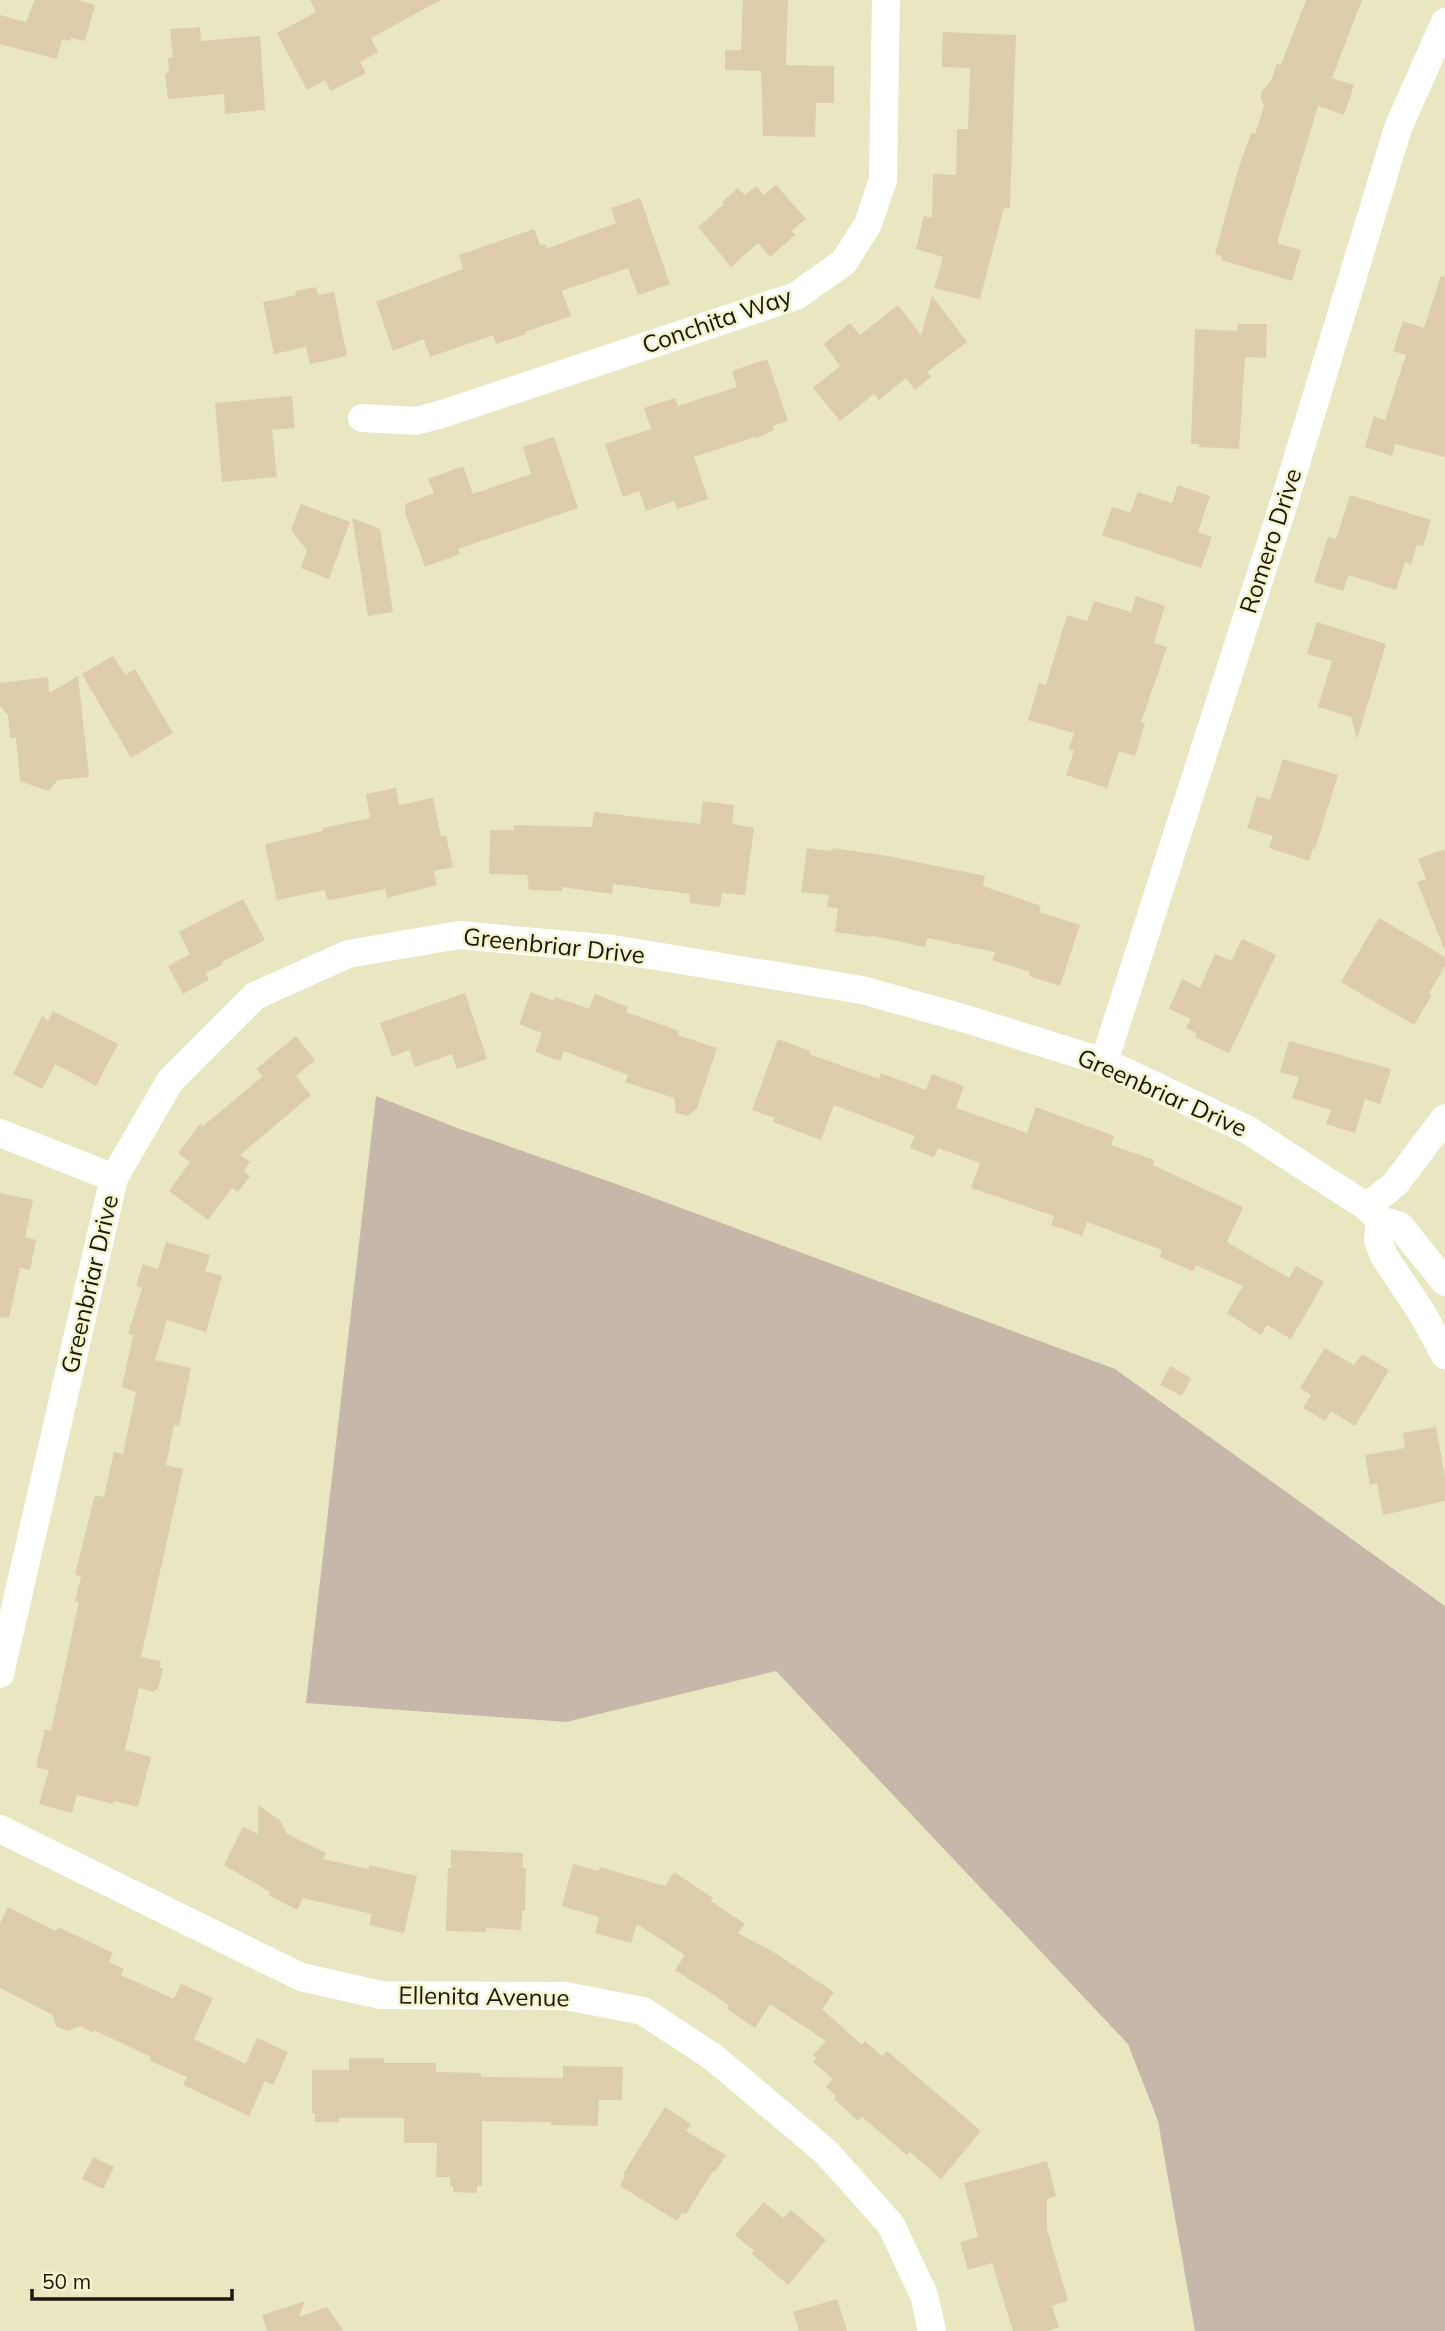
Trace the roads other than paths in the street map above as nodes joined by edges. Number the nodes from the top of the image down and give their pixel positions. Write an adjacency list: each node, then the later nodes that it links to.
1 (887, 0): 3 (street, Conchita Way)
2 (1445, 22): 4 (street, Romero Drive)
3 (362, 418)
4 (1104, 1062): 7 (street, Greenbriar Drive); 8 (street, Greenbriar Drive)
5 (1445, 1118): 8 (street)
6 (0, 1133): 7 (street)
7 (114, 1178): 11 (street, Greenbriar Drive)
8 (1373, 1213): 9 (street, Greenbriar Drive); 10 (street)
9 (1445, 1282)
10 (1445, 1355)
11 (0, 1674)
12 (0, 1829): 13 (street, Ellenita Avenue)
13 (932, 2331)

